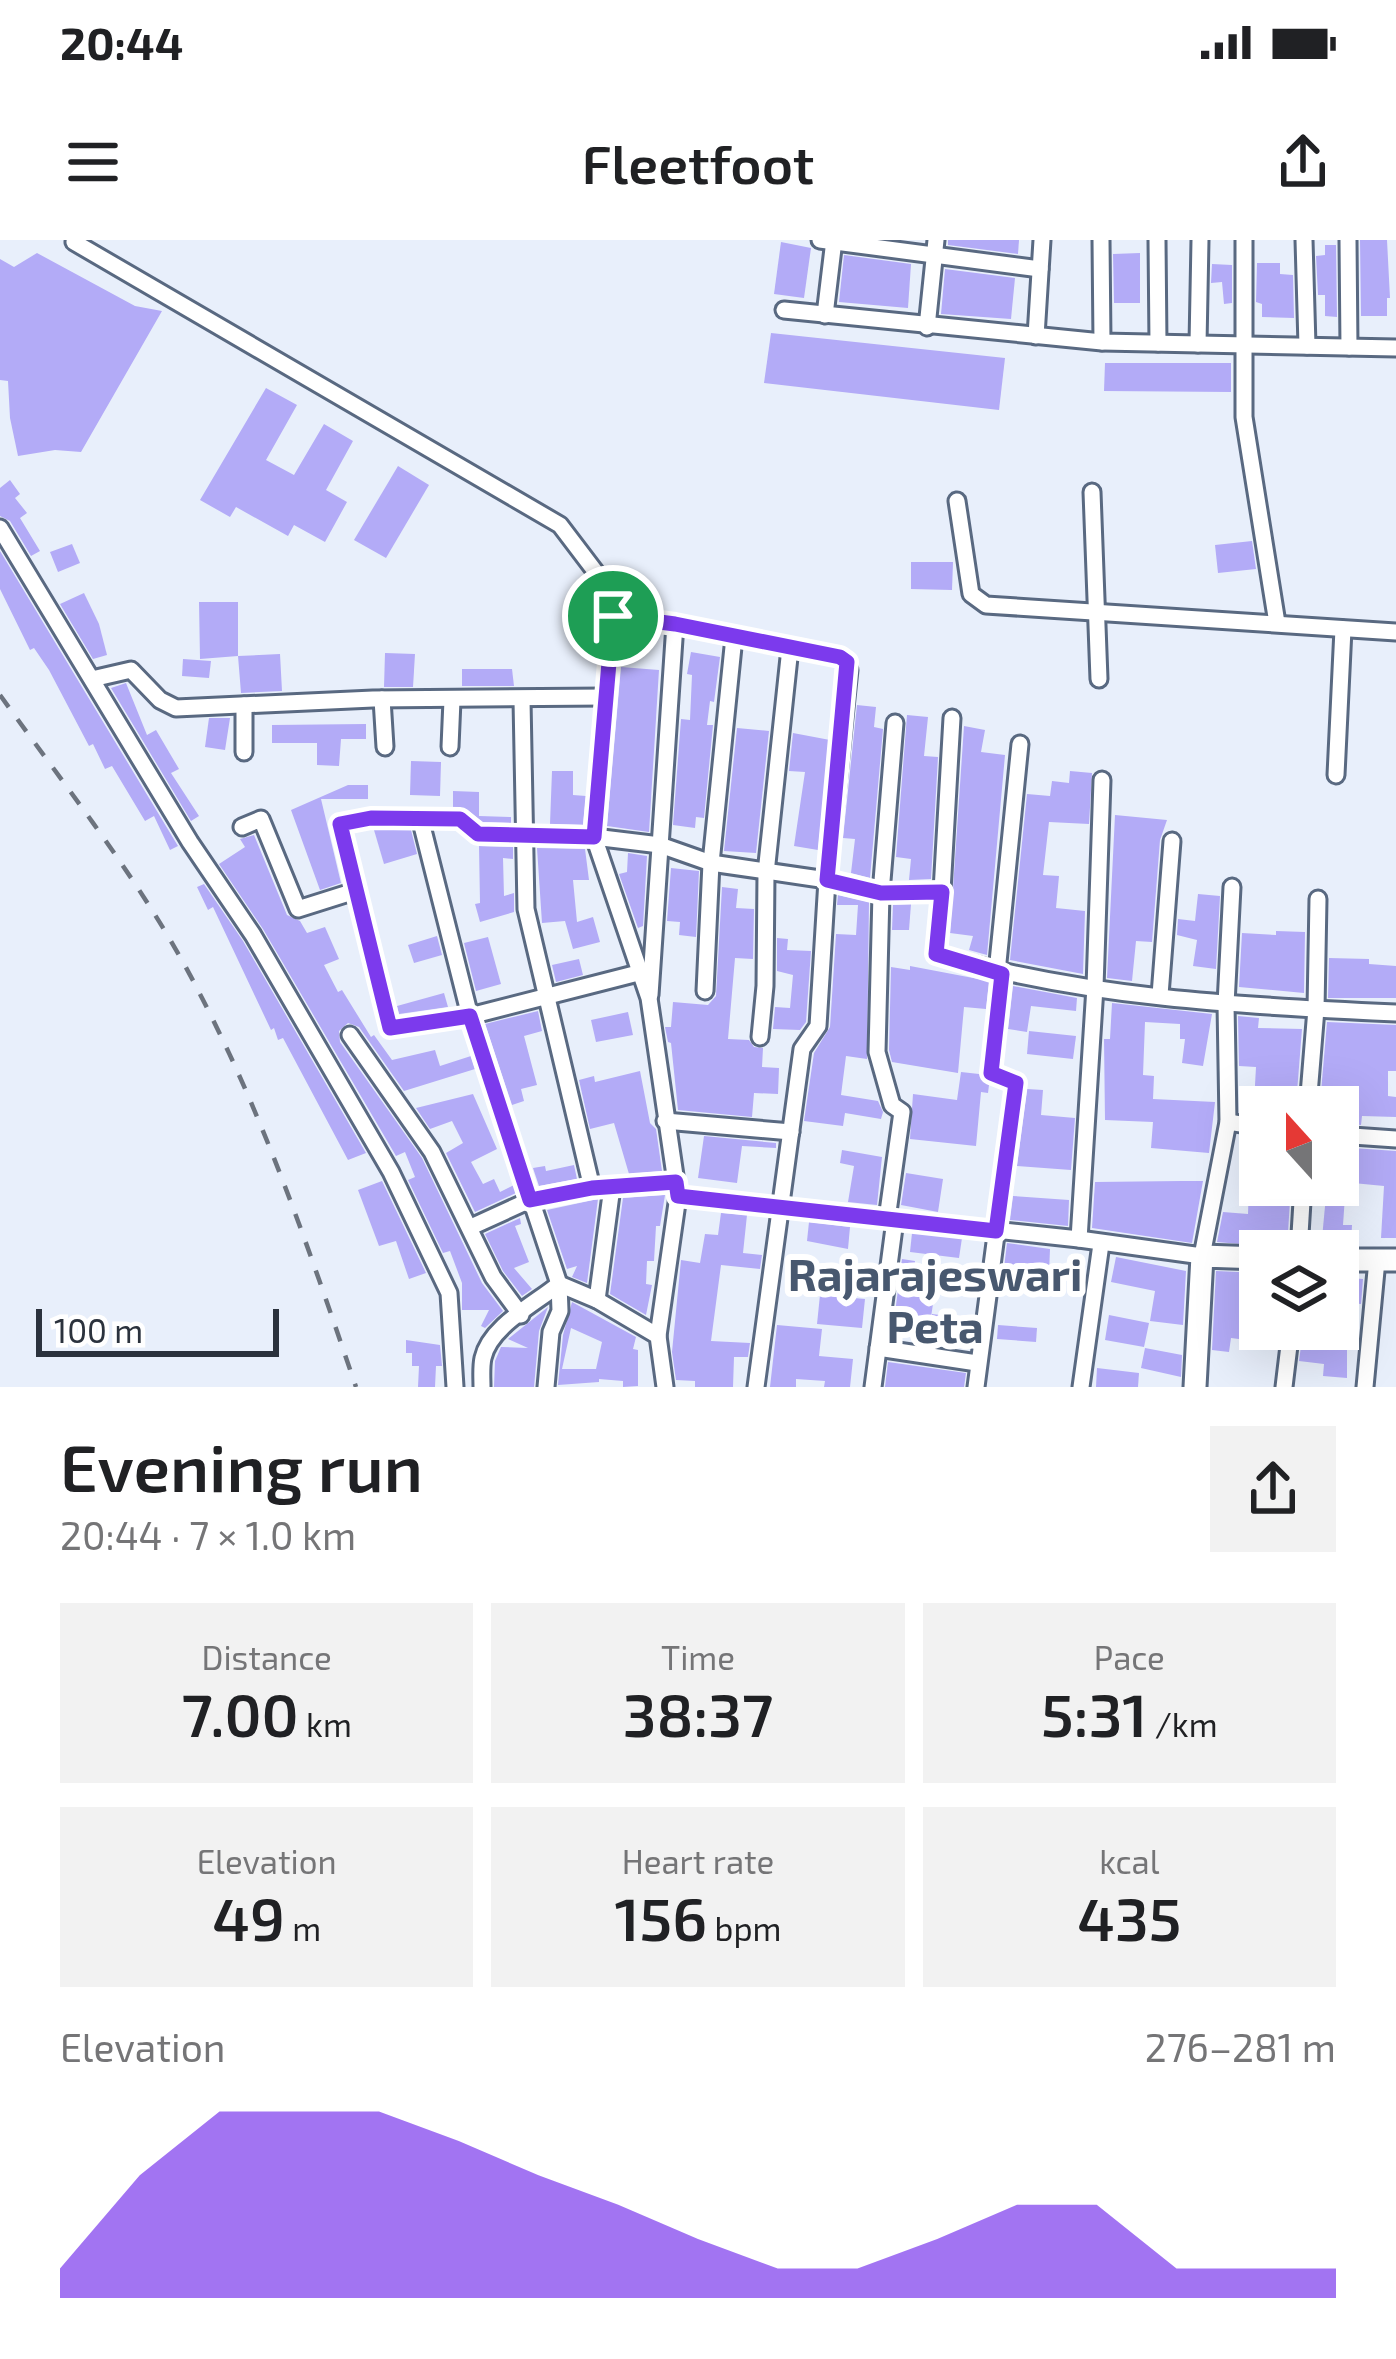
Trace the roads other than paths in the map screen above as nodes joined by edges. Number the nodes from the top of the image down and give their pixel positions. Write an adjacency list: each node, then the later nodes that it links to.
1 (1042, 240): 11 (street)
2 (1101, 240): 16 (street)
3 (1157, 240): 17 (street)
4 (1200, 240): 18 (street)
5 (1244, 240): 19 (street)
6 (1304, 240): 20 (street)
7 (1348, 240): 21 (street)
8 (830, 241): 10 (street); 13 (street)
9 (74, 242): 27 (street)
10 (936, 247): 11 (street); 14 (street)
11 (1040, 269): 15 (street)
12 (784, 310): 13 (street)
13 (825, 315): 14 (street)
14 (927, 327): 15 (street)
15 (1036, 336): 16 (street)
16 (1102, 342): 17 (street)
17 (1158, 343): 18 (street)
18 (1198, 344): 19 (street)
19 (1245, 345): 20 (street); 28 (street)
20 (1306, 346): 21 (street)
21 (1349, 347): 22 (street)
22 (1396, 348)
23 (1092, 492): 26 (street)
24 (957, 501): 26 (street)
25 (0, 527): 35 (street)
26 (1098, 610): 28 (street); 34 (street)
27 (613, 616): 29 (street); 36 (street)
28 (1277, 622): 30 (street)
29 (675, 624): 32 (street); 54 (street)
30 (1343, 629): 31 (street); 47 (street)
31 (1396, 632)
32 (734, 637): 33 (street); 55 (street)
33 (790, 648): 56 (street); 57 (street)
34 (1099, 679)
35 (92, 680): 40 (street); 103 (street)
36 (606, 697): 39 (street); 52 (street)
37 (382, 699): 38 (street); 40 (street); 44 (street)
38 (452, 700): 39 (street); 45 (street)
39 (522, 700): 51 (street)
40 (244, 705): 46 (street)
41 (952, 718): 60 (street)
42 (895, 723): 61 (street)
43 (1021, 744): 63 (street)
44 (385, 747)
45 (450, 747)
46 (244, 752)
47 (1336, 775)
48 (1102, 780): 65 (street)
49 (420, 818): 51 (street); 59 (street); 73 (street)
50 (242, 827): 59 (street)
51 (524, 836): 52 (street); 68 (street)
52 (594, 837): 54 (street); 64 (street)
53 (1172, 841): 67 (street)
54 (660, 845): 55 (street); 69 (street)
55 (711, 863): 56 (street); 66 (street)
56 (766, 873): 57 (street); 75 (street)
57 (827, 880): 61 (street); 80 (street)
58 (1232, 887): 70 (street)
59 (355, 891): 73 (street)
60 (942, 892): 61 (street); 63 (street)
61 (881, 893): 88 (street)
62 (1318, 899): 71 (street)
63 (999, 973): 65 (street); 90 (street)
64 (638, 974): 68 (street); 69 (street)
65 (1095, 988): 67 (street); 91 (street)
66 (705, 991)
67 (1160, 995): 70 (street)
68 (547, 996): 73 (street); 84 (street)
69 (650, 998): 77 (street)
70 (1226, 1004): 71 (street); 78 (street)
71 (1316, 1009): 72 (street); 76 (street)
72 (1396, 1013)
73 (470, 1016): 86 (street)
74 (350, 1035): 89 (street)
75 (760, 1037)
76 (1310, 1086)
77 (665, 1121): 80 (street); 85 (street)
78 (1228, 1122): 79 (street); 93 (street)
79 (1239, 1124)
80 (791, 1132): 87 (street)
81 (1359, 1136): 82 (street)
82 (1396, 1139)
83 (612, 1187): 84 (street); 85 (street); 97 (street)
84 (592, 1188): 86 (street)
85 (677, 1189): 87 (street); 99 (street)
86 (530, 1200): 89 (street); 96 (street)
87 (778, 1207): 88 (street); 107 (street)
88 (891, 1220): 90 (street); 100 (street)
89 (471, 1227): 98 (street)
90 (996, 1231): 91 (street); 102 (street)
91 (1078, 1238): 92 (street)
92 (1101, 1244): 93 (street); 110 (street)
93 (1202, 1256): 94 (street); 111 (street)
94 (1239, 1257)
95 (1386, 1260): 113 (street)
96 (559, 1284): 97 (street); 98 (street); 105 (street)
97 (598, 1300): 99 (street)
98 (521, 1315): 104 (street)
99 (658, 1336): 106 (street)
100 (878, 1348): 102 (street); 108 (street)
101 (1288, 1350): 112 (street)
102 (977, 1363): 109 (street)
103 (455, 1387)
104 (482, 1387)
105 (546, 1387)
106 (665, 1387)
107 (756, 1387)
108 (873, 1387)
109 (976, 1387)
110 (1081, 1387)
111 (1195, 1387)
112 (1284, 1387)
113 (1365, 1387)

